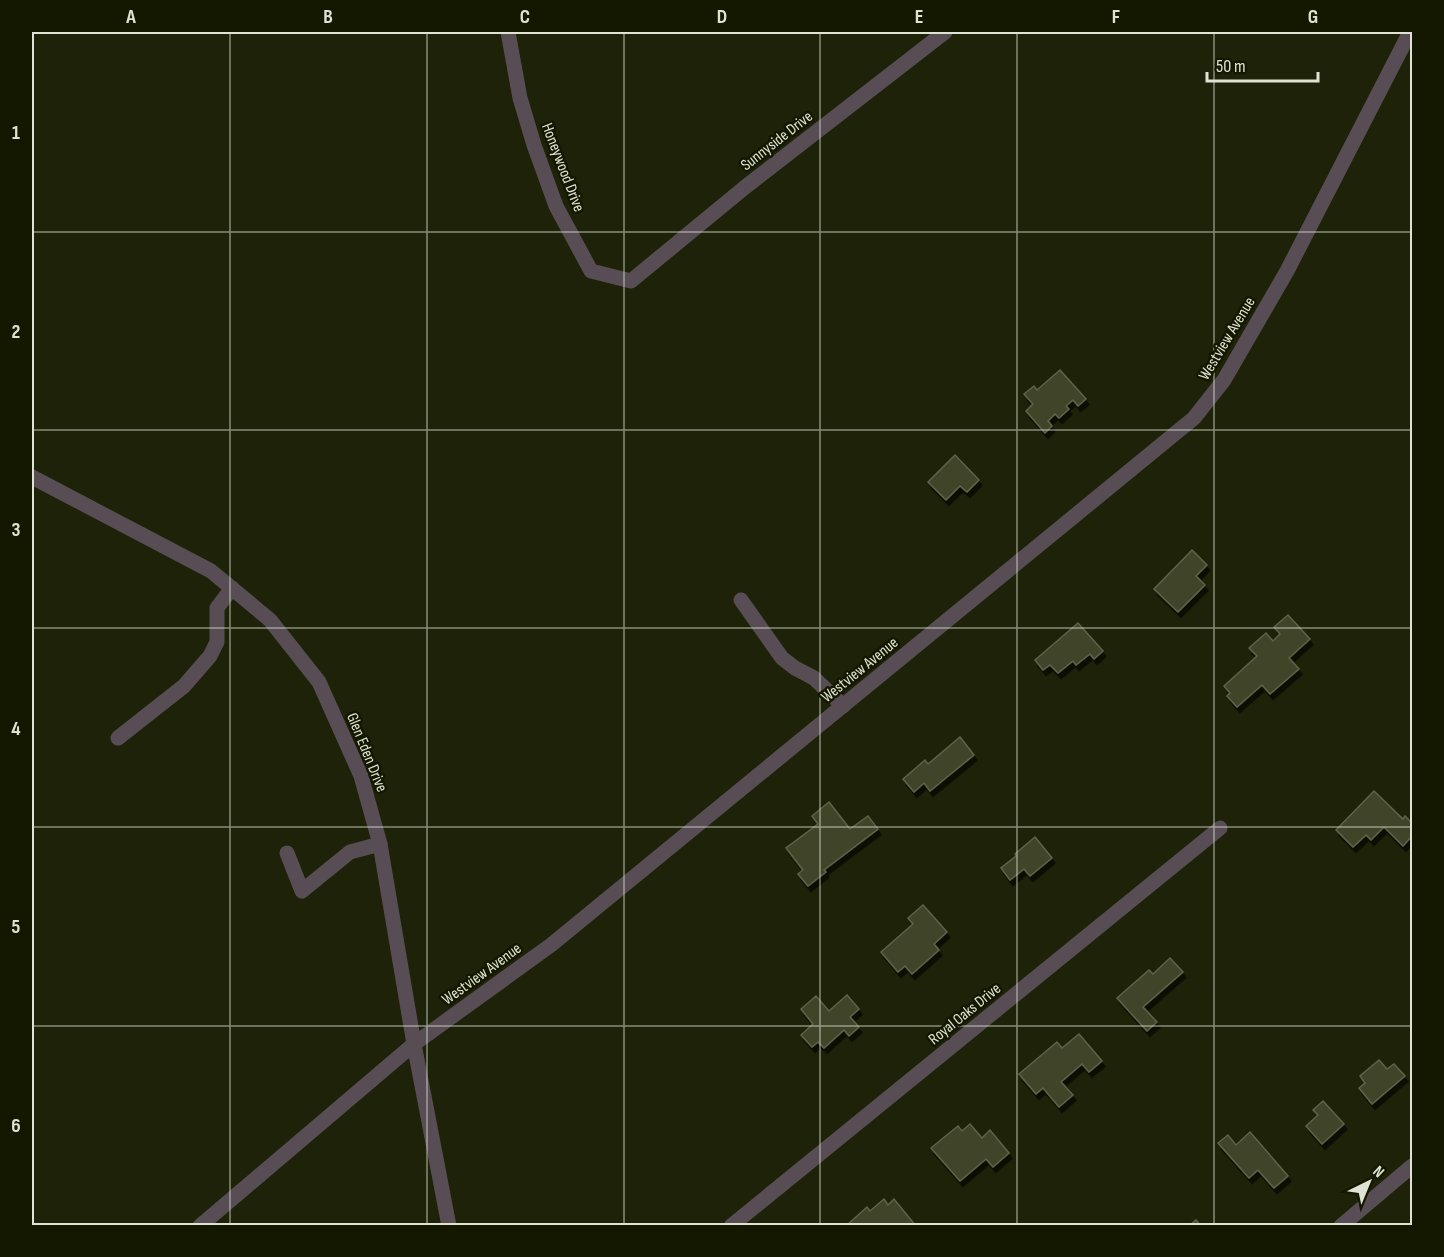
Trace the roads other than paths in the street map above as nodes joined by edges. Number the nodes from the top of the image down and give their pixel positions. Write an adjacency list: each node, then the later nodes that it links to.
1 (508, 32): 4 (street, Honeywood Drive)
2 (945, 32): 4 (street, Sunnyside Drive)
3 (1410, 32): 8 (street, Westview Avenue)
4 (631, 281)
5 (32, 477): 6 (street, Glen Eden Drive)
6 (232, 588): 9 (street); 11 (street, Glen Eden Drive)
7 (741, 600): 8 (street)
8 (843, 706): 13 (street, Westview Avenue)
9 (118, 738)
10 (1220, 828): 17 (street, Royal Oaks Drive)
11 (380, 844): 12 (street); 13 (street, Glen Eden Drive)
12 (287, 853)
13 (414, 1044): 15 (street, Westview Avenue); 16 (street, Glen Eden Drive)
14 (1413, 1166): 18 (street)
15 (200, 1226)
16 (449, 1226)
17 (731, 1226)
18 (1341, 1226)

